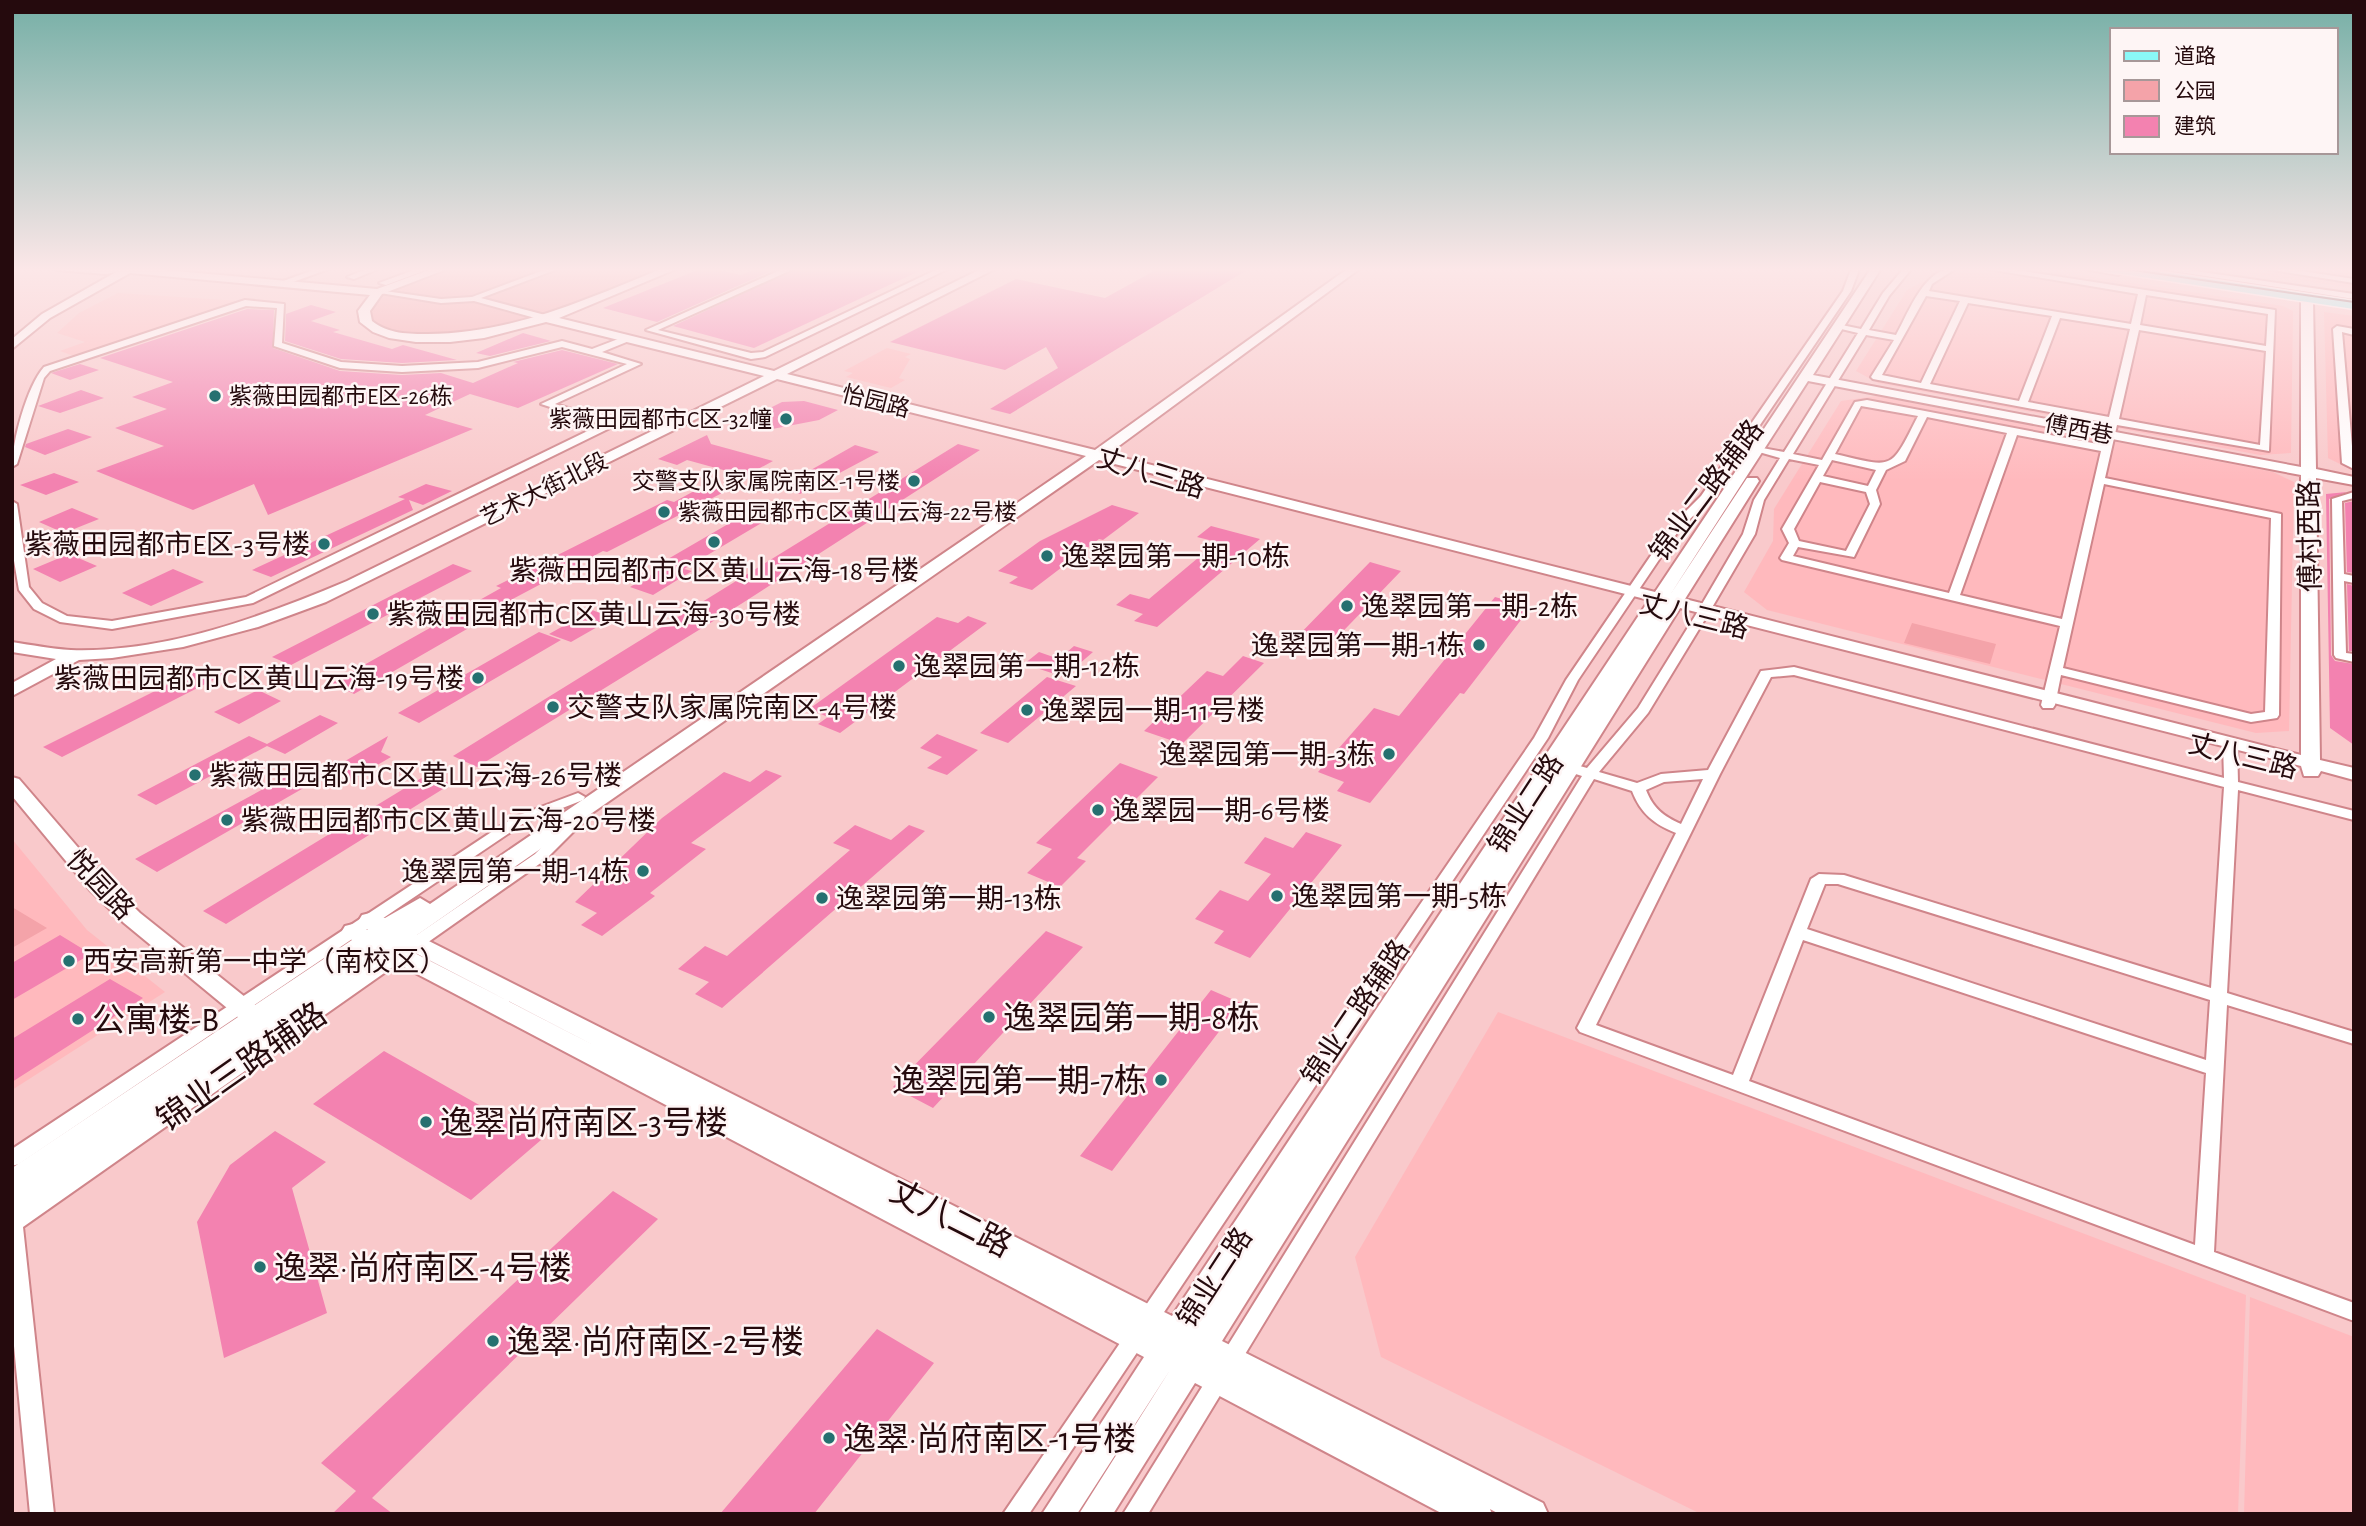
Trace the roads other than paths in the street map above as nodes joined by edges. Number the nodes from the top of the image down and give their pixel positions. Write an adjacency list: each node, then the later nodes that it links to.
1 (139, 338): 33 (street)
2 (278, 338): 21 (street)
3 (623, 338): 19 (street, 怡园路)
4 (682, 338): 5 (street)
5 (798, 338)
6 (848, 338): 22 (street, 艺术大街北段)
7 (1253, 338): 31 (street)
8 (1258, 338): 31 (street)
9 (1814, 338): 48 (street, 锦业二路辅路)
10 (1845, 338): 23 (street, 锦业二路)
11 (1899, 338): 24 (street)
12 (1947, 338): 24 (street)
13 (2048, 338): 25 (street)
14 (2132, 338): 27 (street)
15 (2204, 338): 20 (street)
16 (2271, 338): 20 (street)
17 (2307, 338): 36 (street, 傅村西路)
18 (2338, 338): 34 (street)
19 (626, 339): 21 (street); 22 (street, 怡园路)
20 (2270, 349): 27 (street)
21 (594, 352): 42 (street)
22 (773, 375): 31 (street, 怡园路); 54 (street, 艺术大街北段)
23 (1818, 380): 27 (street, 傅西巷); 30 (street, 锦业二路); 30 (street, 锦业二路辅路)
24 (1924, 386): 25 (street)
25 (2022, 404): 27 (street)
26 (1924, 414): 28 (street); 32 (street); 35 (street)
27 (2111, 428): 29 (street); 36 (street, 傅西巷)
28 (2013, 431): 29 (street); 49 (street)
29 (2108, 449): 38 (street)
30 (1771, 452): 32 (street); 50 (street, 锦业二路); 51 (street, 锦业二路辅路)
31 (1097, 458): 48 (street, 丈八三路); 68 (street); 68 (street)
32 (1826, 460): 35 (street); 37 (street)
33 (12, 464)
34 (2354, 466)
35 (1882, 468): 40 (street)
36 (2309, 472): 39 (street, 傅西巷); 61 (street, 傅村西路)
37 (1815, 478): 40 (street); 44 (street)
38 (2100, 480): 52 (street); 56 (street)
39 (2354, 481)
40 (1871, 490): 44 (street)
41 (2354, 495): 43 (street)
42 (12, 504)
43 (2337, 539): 45 (street); 46 (street)
44 (1795, 542): 49 (street)
45 (2354, 542)
46 (2338, 576): 47 (street); 55 (street)
47 (2354, 580)
48 (1630, 594): 50 (street, 丈八三路); 84 (street, 锦业二路辅路)
49 (1953, 597): 52 (street)
50 (1664, 603): 51 (street, 丈八三路); 60 (street, 锦业二路)
51 (1703, 613): 58 (street, 丈八三路); 60 (street, 锦业二路辅路)
52 (2067, 624): 56 (street)
53 (12, 647): 54 (street)
54 (75, 655): 57 (street)
55 (2354, 658)
56 (2056, 670): 58 (street)
57 (12, 691)
58 (2049, 701): 59 (street, 丈八三路)
59 (2230, 747): 61 (street, 丈八三路); 66 (street)
60 (1571, 767): 67 (street); 85 (street, 锦业二路); 86 (street, 锦业二路); 87 (street, 锦业二路辅路)
61 (2311, 768): 63 (street, 丈八三路); 65 (street, 丈八三路)
62 (1713, 774): 66 (street); 67 (street); 70 (street)
63 (2354, 774)
64 (12, 783): 74 (street, 悦园路)
65 (2354, 783)
66 (2231, 784): 69 (street); 73 (street)
67 (1638, 788): 70 (street)
68 (588, 798): 72 (street); 72 (street, 锦业三路辅路)
69 (2354, 816)
70 (1686, 831): 77 (street)
71 (1798, 932): 73 (street); 76 (street); 77 (street)
72 (384, 937): 74 (street); 74 (street, 锦业三路辅路); 81 (street, 锦业三路辅路); 84 (street, 丈八二路)
73 (2220, 997): 75 (street); 76 (street)
74 (254, 1016): 78 (street, 锦业三路辅路); 79 (street); 80 (street)
75 (2354, 1038)
76 (2216, 1070): 82 (street)
77 (1740, 1084): 82 (street)
78 (12, 1159)
79 (12, 1182)
80 (12, 1203)
81 (12, 1223): 88 (street)
82 (2204, 1256): 83 (street)
83 (2354, 1312)
84 (1141, 1328): 85 (street, 丈八二路); 89 (street, 锦业二路辅路)
85 (1170, 1343): 86 (street, 丈八二路); 90 (street, 锦业二路)
86 (1196, 1356): 87 (street, 丈八二路); 91 (street, 锦业二路)
87 (1224, 1370): 92 (street, 锦业二路辅路); 93 (street, 丈八二路); 94 (street, 丈八二路)
88 (41, 1514)
89 (1015, 1514)
90 (1058, 1514)
91 (1095, 1514)
92 (1135, 1514)
93 (1476, 1514)
94 (1532, 1514)

